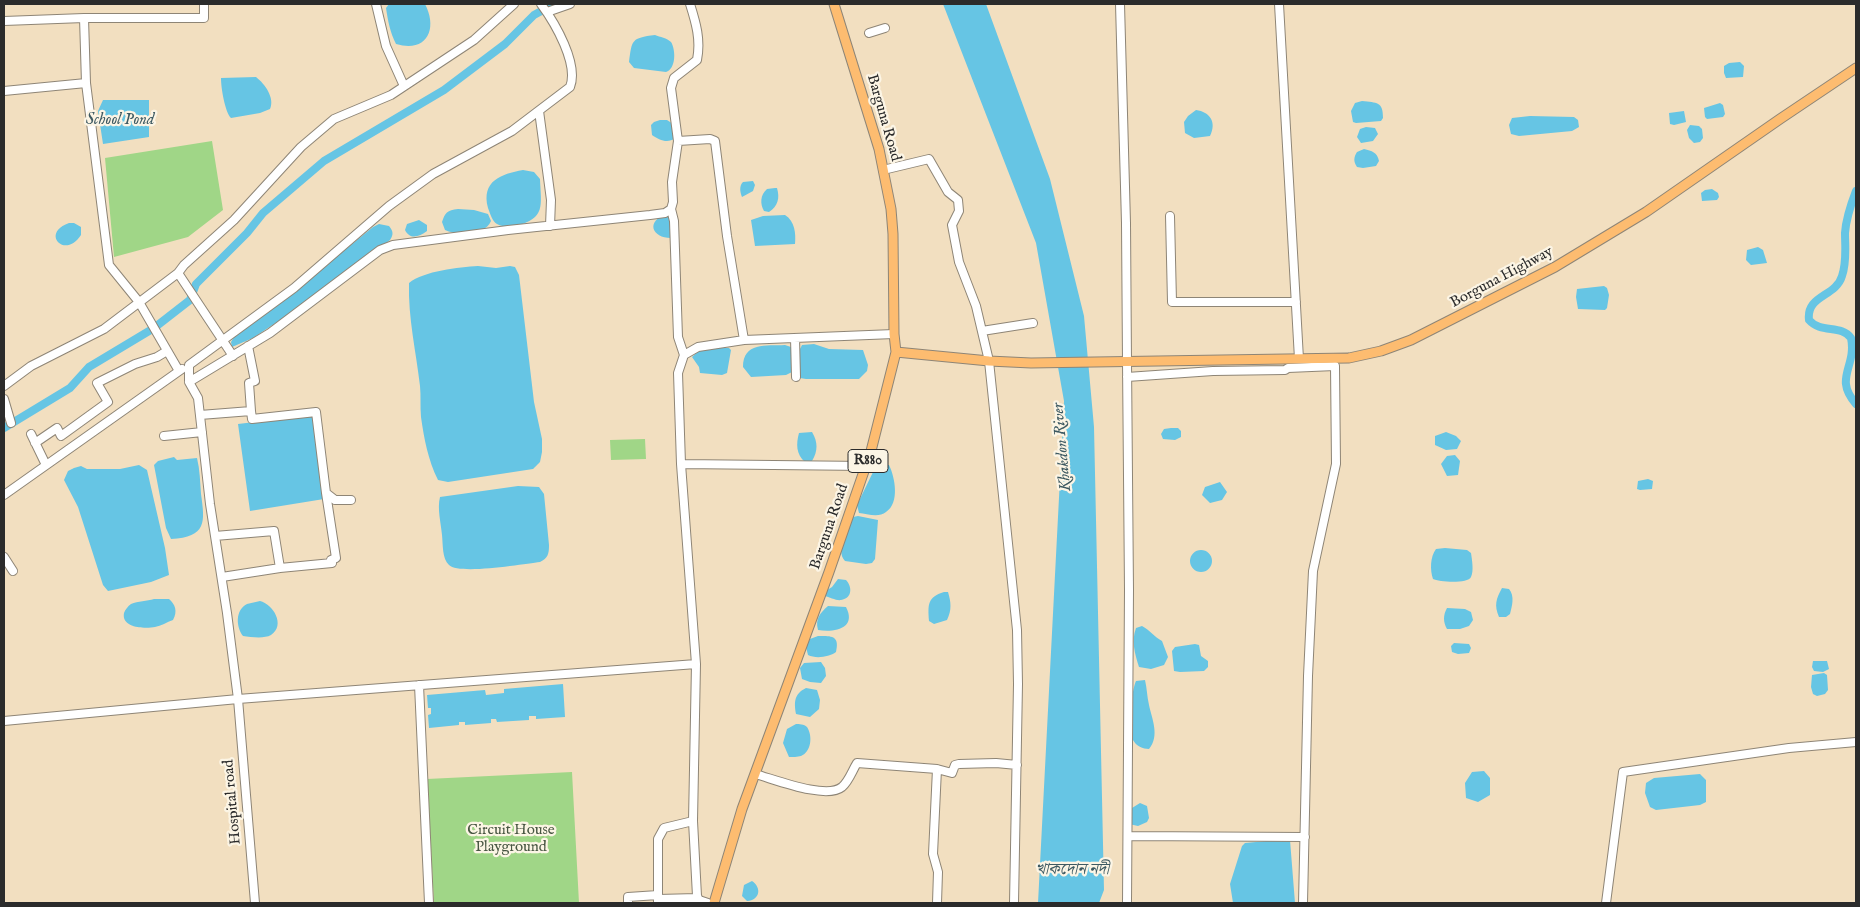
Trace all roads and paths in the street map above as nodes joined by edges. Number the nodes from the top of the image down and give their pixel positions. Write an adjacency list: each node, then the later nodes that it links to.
1 (204, 4): 11 (street)
2 (376, 4): 17 (street)
3 (514, 4): 17 (street)
4 (541, 4): 10 (street)
5 (570, 4): 10 (street)
6 (690, 4): 20 (street)
7 (834, 4): 21 (main road, Barguna Road / R880)
8 (1120, 4): 41 (street)
9 (1279, 4): 27 (street)
10 (547, 12): 19 (street)
11 (84, 18): 12 (street); 16 (street)
12 (4, 21)
13 (885, 28): 14 (street)
14 (869, 33)
15 (1856, 68): 39 (main road, Borguna Highway)
16 (86, 83): 18 (street); 26 (street)
17 (404, 86): 25 (street)
18 (4, 91)
19 (539, 111): 24 (street); 32 (street)
20 (678, 141): 22 (street); 33 (street)
21 (883, 170): 29 (street); 30 (main road, Barguna Road / R880)
22 (671, 209): 24 (street); 37 (street)
23 (1170, 216): 27 (street)
24 (550, 226): 34 (street)
25 (178, 273): 26 (street); 32 (street)
26 (139, 302): 35 (street); 47 (street)
27 (1296, 302): 39 (street)
28 (1033, 323): 29 (street)
29 (982, 331): 40 (street)
30 (894, 334): 31 (street); 36 (main road, Barguna Road / R880)
31 (795, 338): 33 (street); 44 (street)
32 (222, 340): 38 (street); 42 (street)
33 (744, 340): 37 (street)
34 (248, 346): 38 (street); 49 (street)
35 (167, 351): 43 (street); 55 (street)
36 (896, 352): 40 (main road, Borguna Highway); 58 (main road, Barguna Road / R880)
37 (684, 354): 56 (street)
38 (232, 356): 46 (street)
39 (1299, 359): 41 (main road, Borguna Highway)
40 (989, 361): 41 (main road, Borguna Highway); 72 (street)
41 (1127, 362): 45 (street)
42 (189, 364): 43 (street); 46 (street)
43 (179, 371): 57 (street)
44 (796, 377)
45 (1127, 377): 76 (street); 77 (street)
46 (189, 382): 50 (street, Hospital road)
47 (4, 386)
48 (4, 400): 51 (street)
49 (251, 411): 50 (street); 59 (street)
50 (200, 415): 52 (street, Hospital road)
51 (11, 423)
52 (202, 432): 54 (street); 62 (street, Hospital road)
53 (30, 434): 55 (street)
54 (164, 436)
55 (35, 443): 57 (street)
56 (681, 464): 58 (street); 67 (street)
57 (46, 465): 60 (street)
58 (866, 466): 74 (main road, Barguna Road / R880)
59 (326, 493): 61 (street); 64 (street)
60 (4, 495)
61 (351, 500)
62 (215, 536): 64 (street); 66 (street, Hospital road)
63 (4, 557): 65 (street)
64 (280, 568): 66 (street)
65 (13, 572)
66 (222, 577): 69 (street, Hospital road)
67 (696, 664): 68 (street); 75 (street)
68 (418, 685): 69 (street); 81 (street)
69 (238, 699): 70 (street); 80 (street, Hospital road)
70 (4, 721)
71 (1856, 742): 89 (street)
72 (1017, 765): 73 (street); 86 (street)
73 (936, 769): 74 (street); 85 (street)
74 (755, 774): 84 (main road, Barguna Road / R880)
75 (693, 821): 78 (street); 79 (street)
76 (1128, 836): 77 (street); 87 (street)
77 (1305, 837): 88 (street)
78 (697, 898): 79 (street); 83 (street)
79 (658, 899): 82 (street)
80 (255, 903)
81 (429, 903)
82 (628, 903)
83 (708, 903)
84 (714, 903)
85 (937, 903)
86 (1014, 903)
87 (1127, 903)
88 (1303, 903)
89 (1606, 903)

